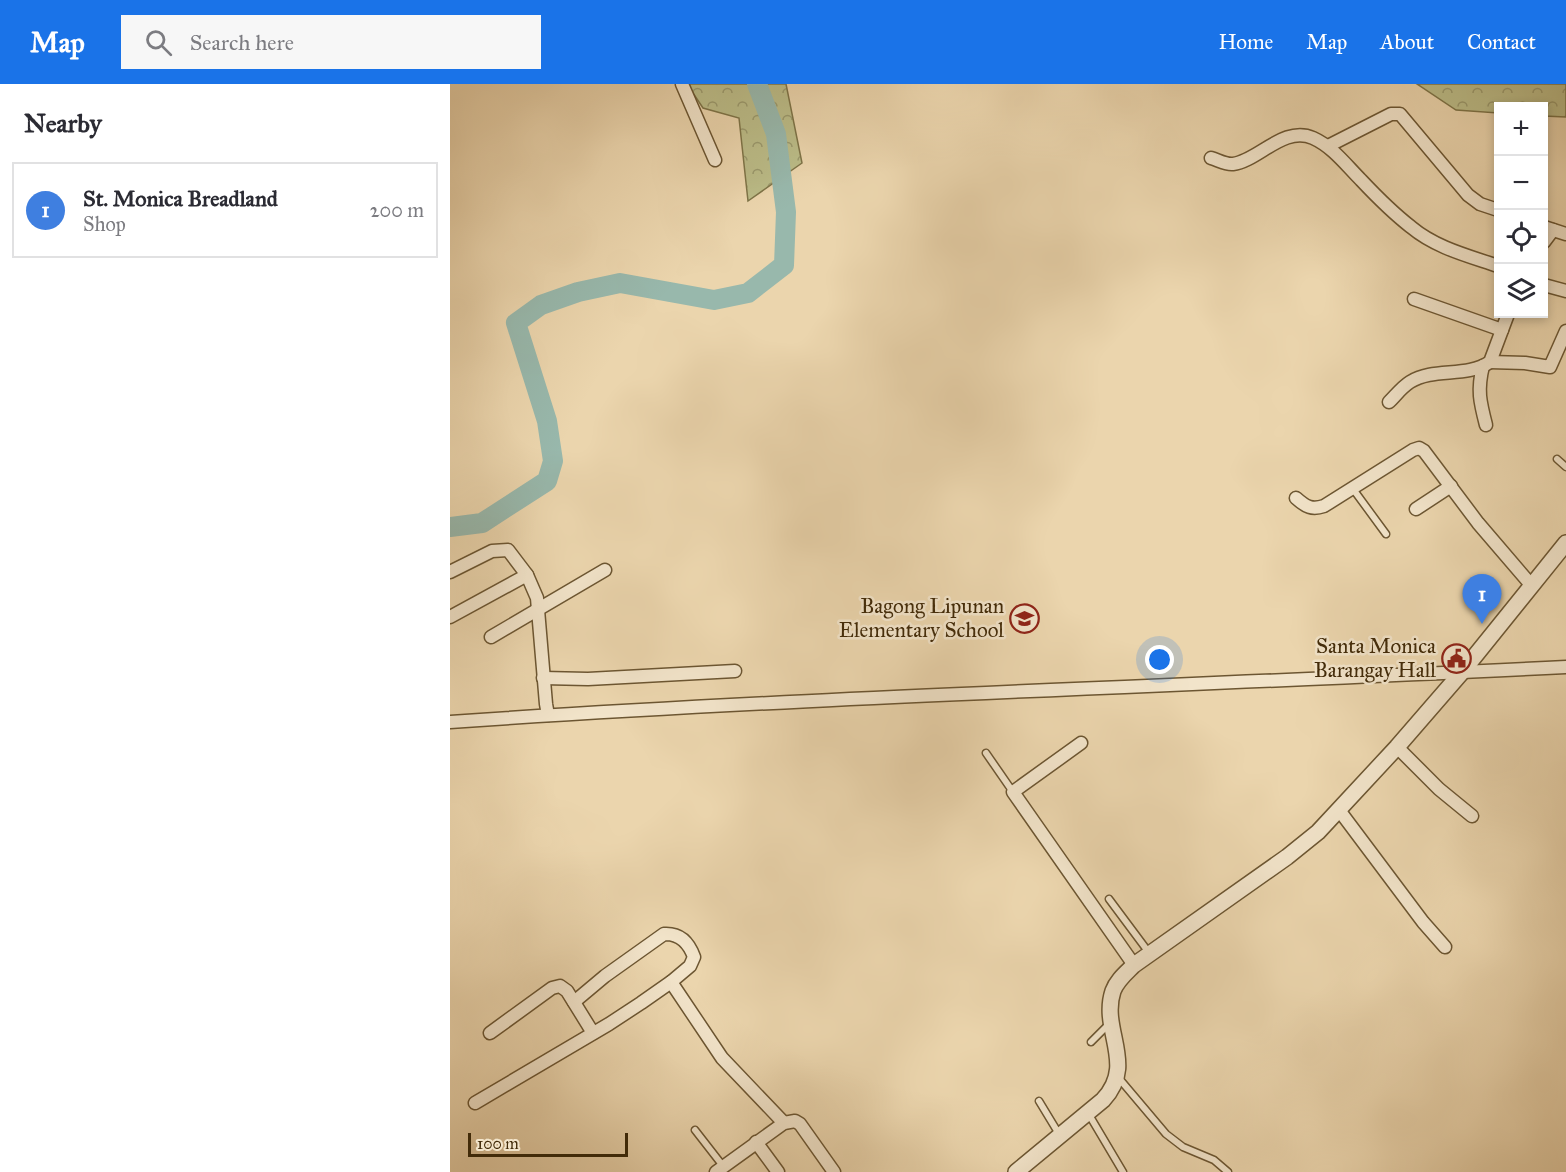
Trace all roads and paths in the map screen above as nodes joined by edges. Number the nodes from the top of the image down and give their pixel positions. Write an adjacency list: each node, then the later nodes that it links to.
1 (682, 84): 4 (street)
2 (1328, 146): 3 (street); 5 (street); 8 (street)
3 (1211, 158)
4 (715, 160)
5 (1494, 209)
6 (1548, 228): 7 (street)
7 (1566, 234)
8 (1494, 265)
9 (1548, 286): 10 (street)
10 (1566, 291)
11 (1414, 299): 13 (street)
12 (1506, 318): 13 (street)
13 (1502, 330): 15 (street)
14 (1566, 331): 15 (street)
15 (1486, 364): 16 (street); 17 (street)
16 (1389, 402)
17 (1486, 425)
18 (1557, 459): 19 (lane)
19 (1566, 467)
20 (1451, 486): 21 (street); 23 (street); 29 (street)
21 (1353, 489): 22 (street); 24 (lane)
22 (1296, 498)
23 (1416, 509)
24 (1386, 534)
25 (1566, 543): 29 (street)
26 (605, 570): 30 (street)
27 (450, 572): 28 (street)
28 (527, 575): 30 (street); 31 (street)
29 (1532, 586): 35 (street)
30 (539, 610): 32 (street); 36 (street)
31 (450, 616)
32 (491, 637)
33 (1566, 667): 35 (street)
34 (735, 671): 36 (street)
35 (1462, 672): 37 (street); 40 (street)
36 (543, 678): 37 (street)
37 (548, 715): 38 (street)
38 (450, 722)
39 (1081, 743): 42 (street)
40 (1397, 747): 43 (street); 44 (street)
41 (986, 753): 42 (lane)
42 (1013, 792): 48 (street)
43 (1339, 810): 46 (street); 47 (street)
44 (1472, 816)
45 (1110, 899): 47 (lane)
46 (1445, 947)
47 (1150, 954): 48 (street)
48 (1134, 965): 51 (street)
49 (671, 982): 50 (street); 53 (street); 59 (street)
50 (574, 1002): 52 (street); 53 (street)
51 (1111, 1022): 54 (lane); 55 (street)
52 (490, 1033)
53 (593, 1033): 57 (street)
54 (1091, 1042)
55 (1117, 1076): 58 (street); 68 (lane)
56 (1039, 1101): 61 (lane)
57 (475, 1103)
58 (1088, 1113): 61 (street); 67 (lane)
59 (784, 1123): 62 (street); 65 (street)
60 (695, 1130): 63 (lane)
61 (1060, 1136): 66 (street)
62 (756, 1142): 63 (street); 64 (street)
63 (719, 1169)
64 (778, 1172)
65 (834, 1172)
66 (1016, 1172)
67 (1123, 1172)
68 (1228, 1172)

